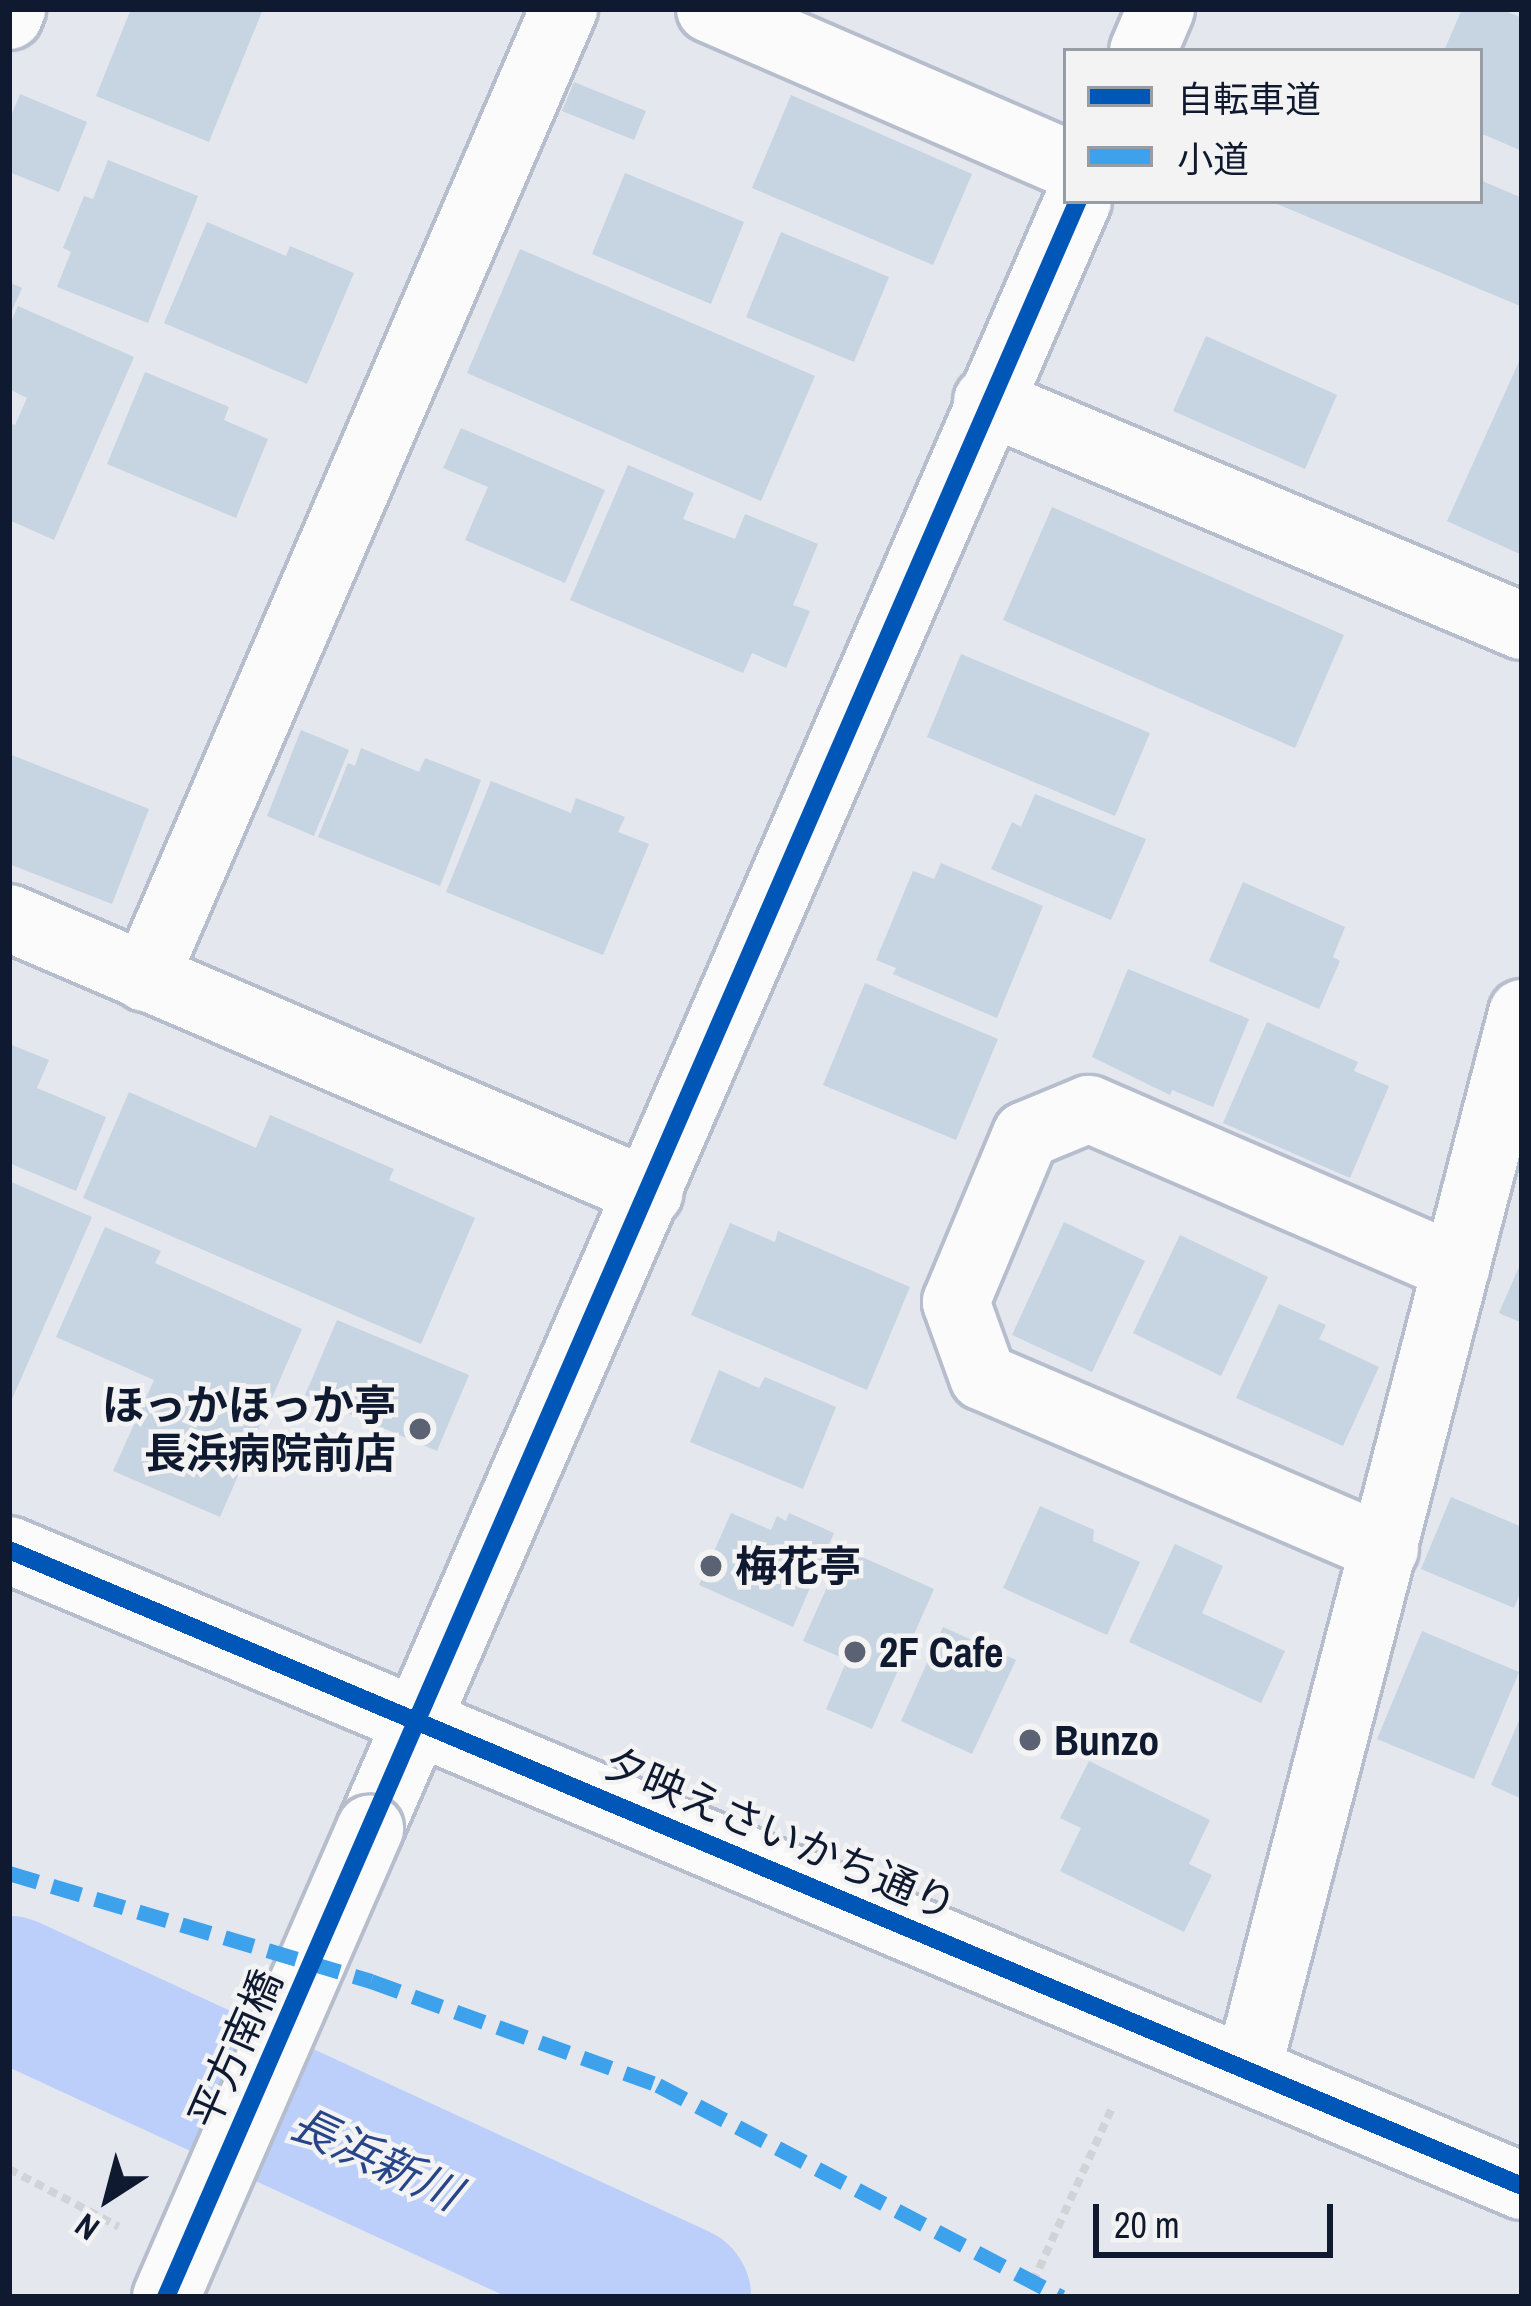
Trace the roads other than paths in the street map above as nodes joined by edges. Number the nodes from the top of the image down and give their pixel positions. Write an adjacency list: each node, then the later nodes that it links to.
1 (564, 9): 10 (street)
2 (710, 9): 5 (street)
3 (1161, 9): 4 (street)
4 (1144, 48)
5 (1063, 162)
6 (1077, 204): 7 (street, 平方南橋)
7 (987, 401): 8 (street); 12 (street, 平方南橋)
8 (1522, 626)
9 (9, 918): 10 (street)
10 (145, 978): 12 (street)
11 (1522, 1013): 13 (street)
12 (650, 1193): 16 (street, 平方南橋)
13 (1456, 1268): 14 (street); 14 (street)
14 (1385, 1549): 17 (street)
15 (9, 1550): 16 (street, 夕映えさいかち通り)
16 (419, 1722): 17 (street, 夕映えさいかち通り); 19 (street, 平方南橋, bridge)
17 (1248, 2069): 18 (street, 夕映えさいかち通り)
18 (1522, 2186)
19 (166, 2297)

